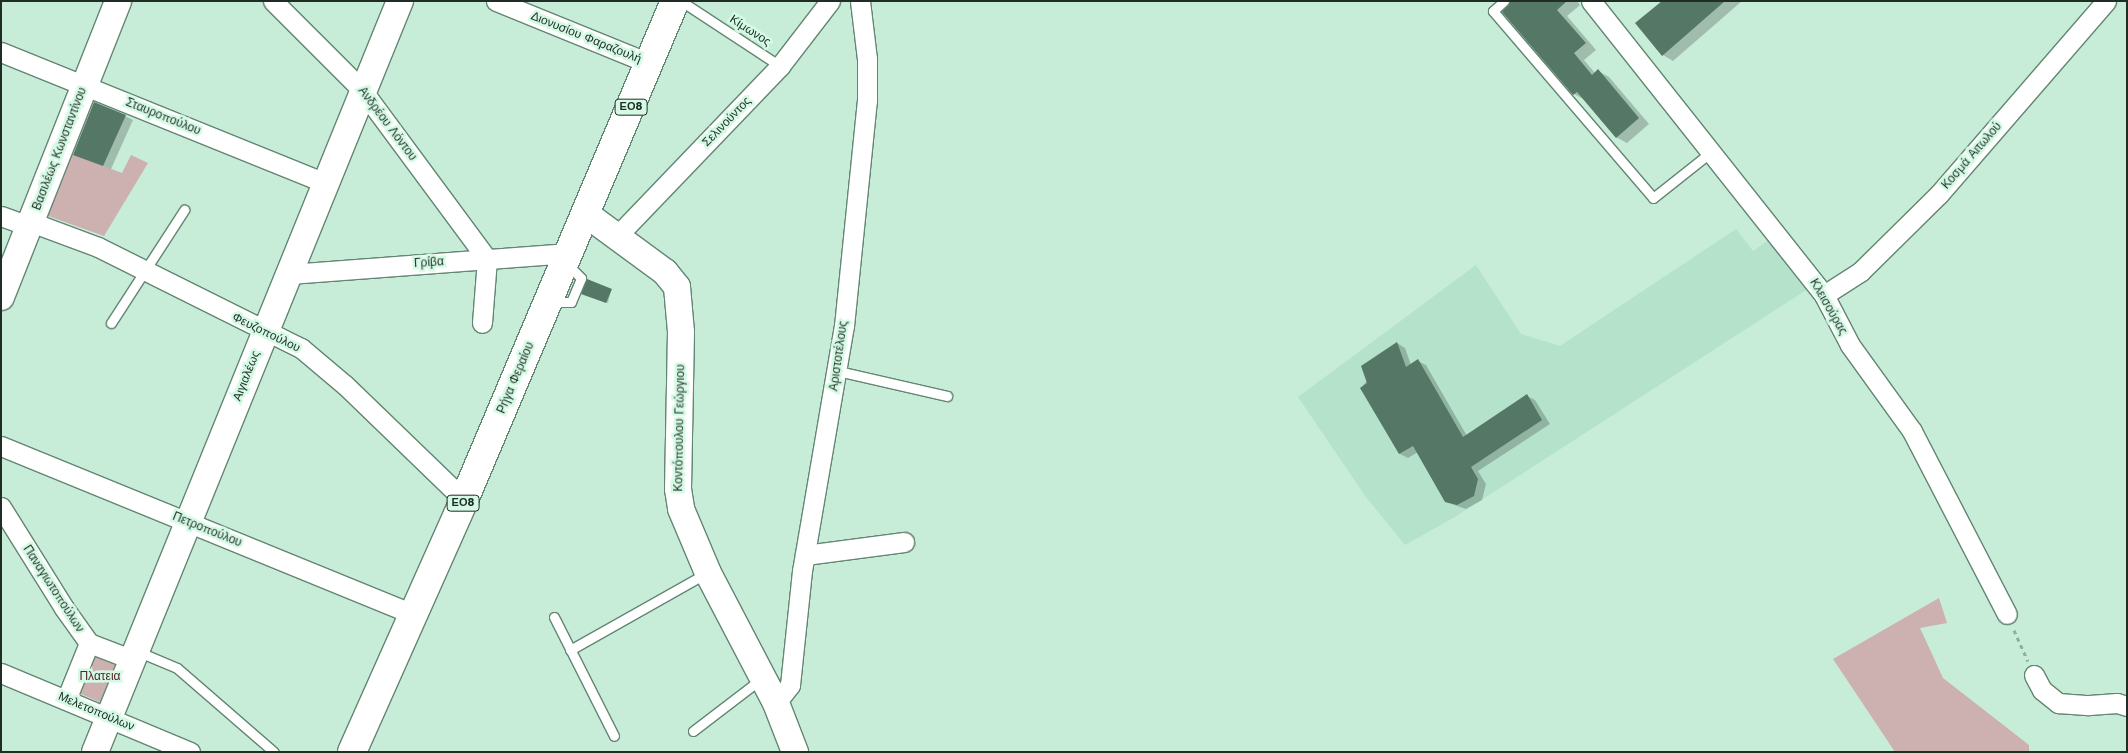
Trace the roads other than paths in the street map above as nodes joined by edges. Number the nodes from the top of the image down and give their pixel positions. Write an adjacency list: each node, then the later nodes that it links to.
1 (118, 1): 15 (street, Βασιλέως Κωνσταντίνου)
2 (273, 1): 16 (street, Ανδρέου Λόντου)
3 (400, 1): 16 (street, Αιγιαλέως)
4 (496, 1): 13 (street, Διονυσίου Φαραζουλή)
5 (675, 1): 13 (main road, Ρήγα Φεραίου / ΕΟ8)
6 (681, 1): 14 (lane, Κίμωνος)
7 (830, 1): 14 (street, Σελινούντος)
8 (860, 1): 33 (street, Αριστοτέλους)
9 (1504, 1): 17 (lane)
10 (1591, 1): 17 (street, Κλεισούρας)
11 (2106, 1): 28 (street, Κοσμά Αιτωλού)
12 (1, 52): 15 (street, Σταυροπούλου)
13 (649, 63): 20 (main road, Ρήγα Φεραίου / ΕΟ8)
14 (780, 66): 23 (street, Σελινούντος)
15 (85, 86): 18 (street, Σταυροπούλου); 22 (street, Βασιλέως Κωνσταντίνου)
16 (362, 90): 18 (street, Αιγιαλέως); 25 (street, Ανδρέου Λόντου)
17 (1711, 152): 28 (street, Κλεισούρας)
18 (325, 183): 27 (street, Αιγιαλέως)
19 (184, 210): 26 (lane)
20 (586, 214): 23 (street, Κοντόπουλου Γεώργιου); 24 (main road, Ρήγα Φεραίου / ΕΟ8)
21 (1, 216): 22 (street, Φευζοπούλου)
22 (30, 224): 26 (street, Φευζοπούλου); 29 (street, Βασιλέως Κωνσταντίνου)
23 (617, 236): 41 (street, Κοντόπουλου Γεώργιου)
24 (567, 257): 25 (street, Γρίβα); 36 (main road, Ρήγα Φεραίου / ΕΟ8)
25 (487, 259): 27 (street, Γρίβα); 31 (street)
26 (144, 272): 30 (lane); 32 (street, Φευζοπούλου)
27 (288, 274): 32 (street, Αιγιαλέως)
28 (1824, 295): 43 (street, Κλεισούρας)
29 (1, 297)
30 (111, 323)
31 (482, 323)
32 (265, 333): 36 (street, Φευζοπούλου); 38 (street, Αιγιαλέως)
33 (838, 372): 34 (lane); 40 (street, Αριστοτέλους)
34 (947, 396)
35 (1, 446): 38 (street, Πετροπούλου)
36 (464, 500): 42 (main road, Ρήγα Φεραίου / ΕΟ8)
37 (1, 508): 45 (street, Παναγιωτοπούλων)
38 (188, 522): 42 (street, Πετροπούλου); 47 (street, Αιγιαλέως)
39 (904, 542): 40 (street)
40 (805, 555): 52 (street, Αριστοτέλους)
41 (708, 573): 46 (lane); 50 (street, Κοντόπουλου Γεώργιου)
42 (413, 614): 60 (main road, Ρήγα Φεραίου / ΕΟ8)
43 (2007, 614)
44 (554, 617): 46 (lane)
45 (89, 643): 47 (street); 51 (street, Παναγιωτοπούλων)
46 (570, 650): 56 (lane)
47 (135, 655): 54 (street, Αιγιαλέως); 59 (lane)
48 (1, 673): 51 (street, Μελετοπούλων)
49 (2034, 675): 53 (street)
50 (763, 677): 52 (street, Κοντόπουλου Γεώργιου); 55 (lane)
51 (66, 700): 54 (street, Μελετοπούλων)
52 (776, 703): 61 (street, Κοντόπουλου Γεώργιου)
53 (2127, 706)
54 (109, 718): 57 (street, Αιγιαλέως); 58 (street, Μελετοπούλων)
55 (694, 731)
56 (614, 736)
57 (95, 752)
58 (190, 752)
59 (274, 752)
60 (352, 752)
61 (795, 752)

